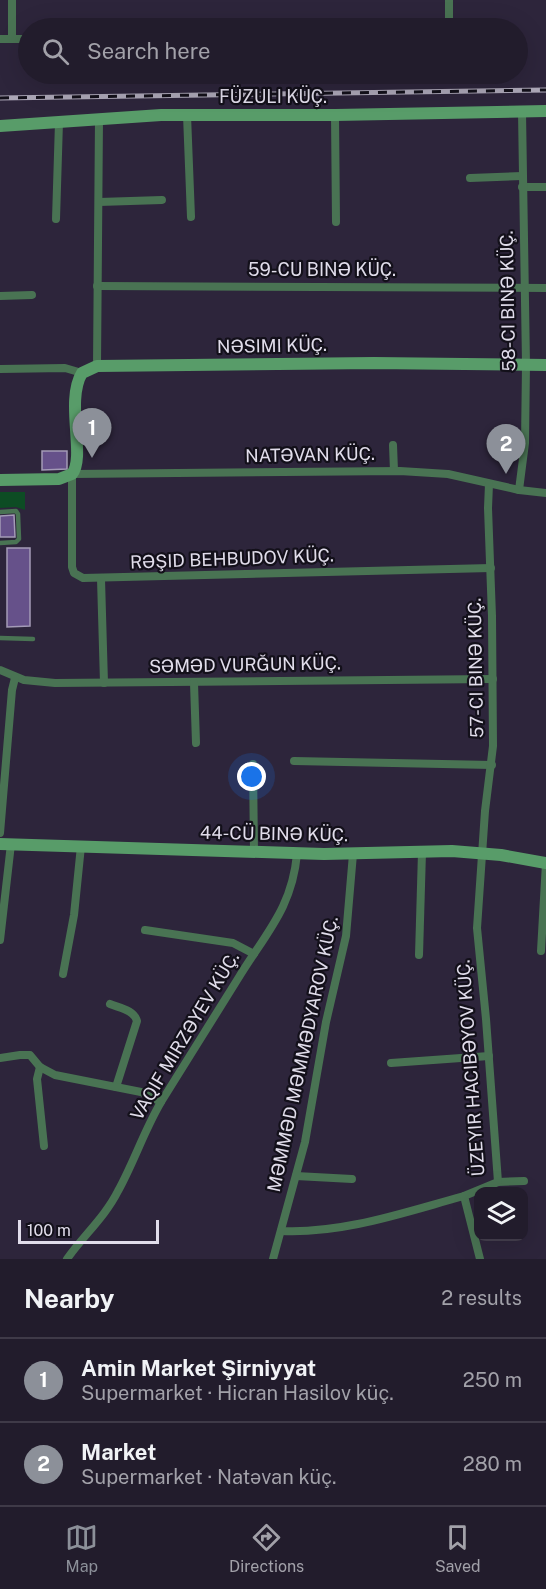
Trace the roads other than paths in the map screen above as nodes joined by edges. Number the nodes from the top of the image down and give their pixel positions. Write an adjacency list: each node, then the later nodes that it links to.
1 (12, 0): 5 (street)
2 (449, 0): 3 (street)
3 (449, 18)
4 (0, 39): 5 (street)
5 (12, 39): 6 (street)
6 (18, 39)
7 (546, 111): 8 (street, FÜZULI KÜÇ.)
8 (522, 112): 10 (street, FÜZULI KÜÇ.); 14 (street, 58-CI BINƏ KÜÇ.)
9 (187, 115): 10 (street, FÜZULI KÜÇ.); 11 (street, FÜZULI KÜÇ.); 20 (street)
10 (335, 115): 22 (street)
11 (99, 119): 12 (street, FÜZULI KÜÇ.); 19 (street)
12 (59, 122): 13 (street, FÜZULI KÜÇ.); 21 (street)
13 (0, 126)
14 (522, 176): 15 (street); 16 (street, 58-CI BINƏ KÜÇ.)
15 (470, 178)
16 (522, 187): 17 (street); 24 (street, 58-CI BINƏ KÜÇ.)
17 (546, 187)
18 (162, 200): 19 (street)
19 (99, 202): 23 (street)
20 (191, 217)
21 (56, 219)
22 (336, 222)
23 (97, 286): 24 (street, 59-CU BINƏ KÜÇ.); 30 (street)
24 (524, 288): 25 (street, 59-CU BINƏ KÜÇ.); 28 (street, 58-CI BINƏ KÜÇ.)
25 (546, 288)
26 (32, 295): 27 (street)
27 (0, 296)
28 (526, 364): 29 (street, NƏSIMI KÜÇ.); 30 (street, NƏSIMI KÜÇ.); 38 (street, 58-CI BINƏ KÜÇ.)
29 (546, 364)
30 (97, 366): 32 (street, NƏSIMI KÜÇ.)
31 (0, 369): 32 (street)
32 (81, 373): 35 (street)
33 (393, 445): 34 (street)
34 (394, 471): 35 (street, NATƏVAN KÜÇ.); 37 (street, NATƏVAN KÜÇ.)
35 (72, 474): 36 (street); 43 (street, RƏŞID BEHBUDOV KÜÇ.)
36 (0, 480)
37 (489, 484): 38 (street, NATƏVAN KÜÇ.); 42 (street, 57-CI BINƏ KÜÇ.)
38 (519, 490): 39 (street, NATƏVAN KÜÇ.)
39 (546, 493)
40 (0, 512): 41 (lane)
41 (0, 543)
42 (491, 568): 43 (street, RƏŞID BEHBUDOV KÜÇ.); 48 (street, 57-CI BINƏ KÜÇ.)
43 (101, 579): 50 (street)
44 (0, 638): 45 (lane)
45 (33, 639)
46 (0, 670): 47 (street, SƏMƏD VURĞUN KÜÇ.)
47 (15, 678): 50 (street, SƏMƏD VURĞUN KÜÇ.); 55 (street)
48 (493, 679): 49 (street, SƏMƏD VURĞUN KÜÇ.); 54 (street, 57-CI BINƏ KÜÇ.)
49 (194, 682): 50 (street, SƏMƏD VURĞUN KÜÇ.); 51 (street)
50 (104, 683)
51 (196, 743)
52 (294, 761): 54 (street)
53 (253, 764): 58 (street)
54 (492, 765): 60 (street, 57-CI BINƏ KÜÇ.)
55 (0, 833)
56 (6, 844): 57 (street, 44-CÜ BINƏ KÜÇ.); 65 (street)
57 (81, 846): 58 (street, 44-CÜ BINƏ KÜÇ.); 69 (street)
58 (254, 852): 61 (street, 44-CÜ BINƏ KÜÇ.)
59 (422, 852): 60 (street, 44-CÜ BINƏ KÜÇ.); 62 (street, 44-CÜ BINƏ KÜÇ.); 68 (street)
60 (482, 852): 63 (street, 44-CÜ BINƏ KÜÇ.); 71 (street, 57-CI BINƏ KÜÇ.)
61 (297, 854): 62 (street, 44-CÜ BINƏ KÜÇ.); 67 (street, VAQIF MIRZƏYEV KÜÇ.)
62 (353, 854): 78 (street, MƏMMƏD MƏMMƏDYAROV KÜÇ.)
63 (546, 863): 66 (street)
64 (145, 930): 67 (street)
65 (0, 940)
66 (541, 951)
67 (254, 954): 76 (street, VAQIF MIRZƏYEV KÜÇ.)
68 (419, 955)
69 (63, 974)
70 (110, 1004): 75 (street)
71 (489, 1056): 73 (street); 81 (street, 57-CI BINƏ KÜÇ.)
72 (0, 1058): 74 (street)
73 (391, 1063)
74 (40, 1067): 75 (street); 77 (street)
75 (116, 1087): 76 (street)
76 (161, 1102): 84 (street, VAQIF MIRZƏYEV KÜÇ.)
77 (44, 1146)
78 (296, 1176): 79 (street); 83 (street, MƏMMƏD MƏMMƏDYAROV KÜÇ.)
79 (352, 1179)
80 (524, 1181): 81 (street)
81 (498, 1182): 82 (street)
82 (464, 1196): 83 (street); 86 (street)
83 (281, 1231): 85 (street, MƏMMƏD MƏMMƏDYAROV KÜÇ.)
84 (67, 1259)
85 (273, 1259)
86 (480, 1259)

